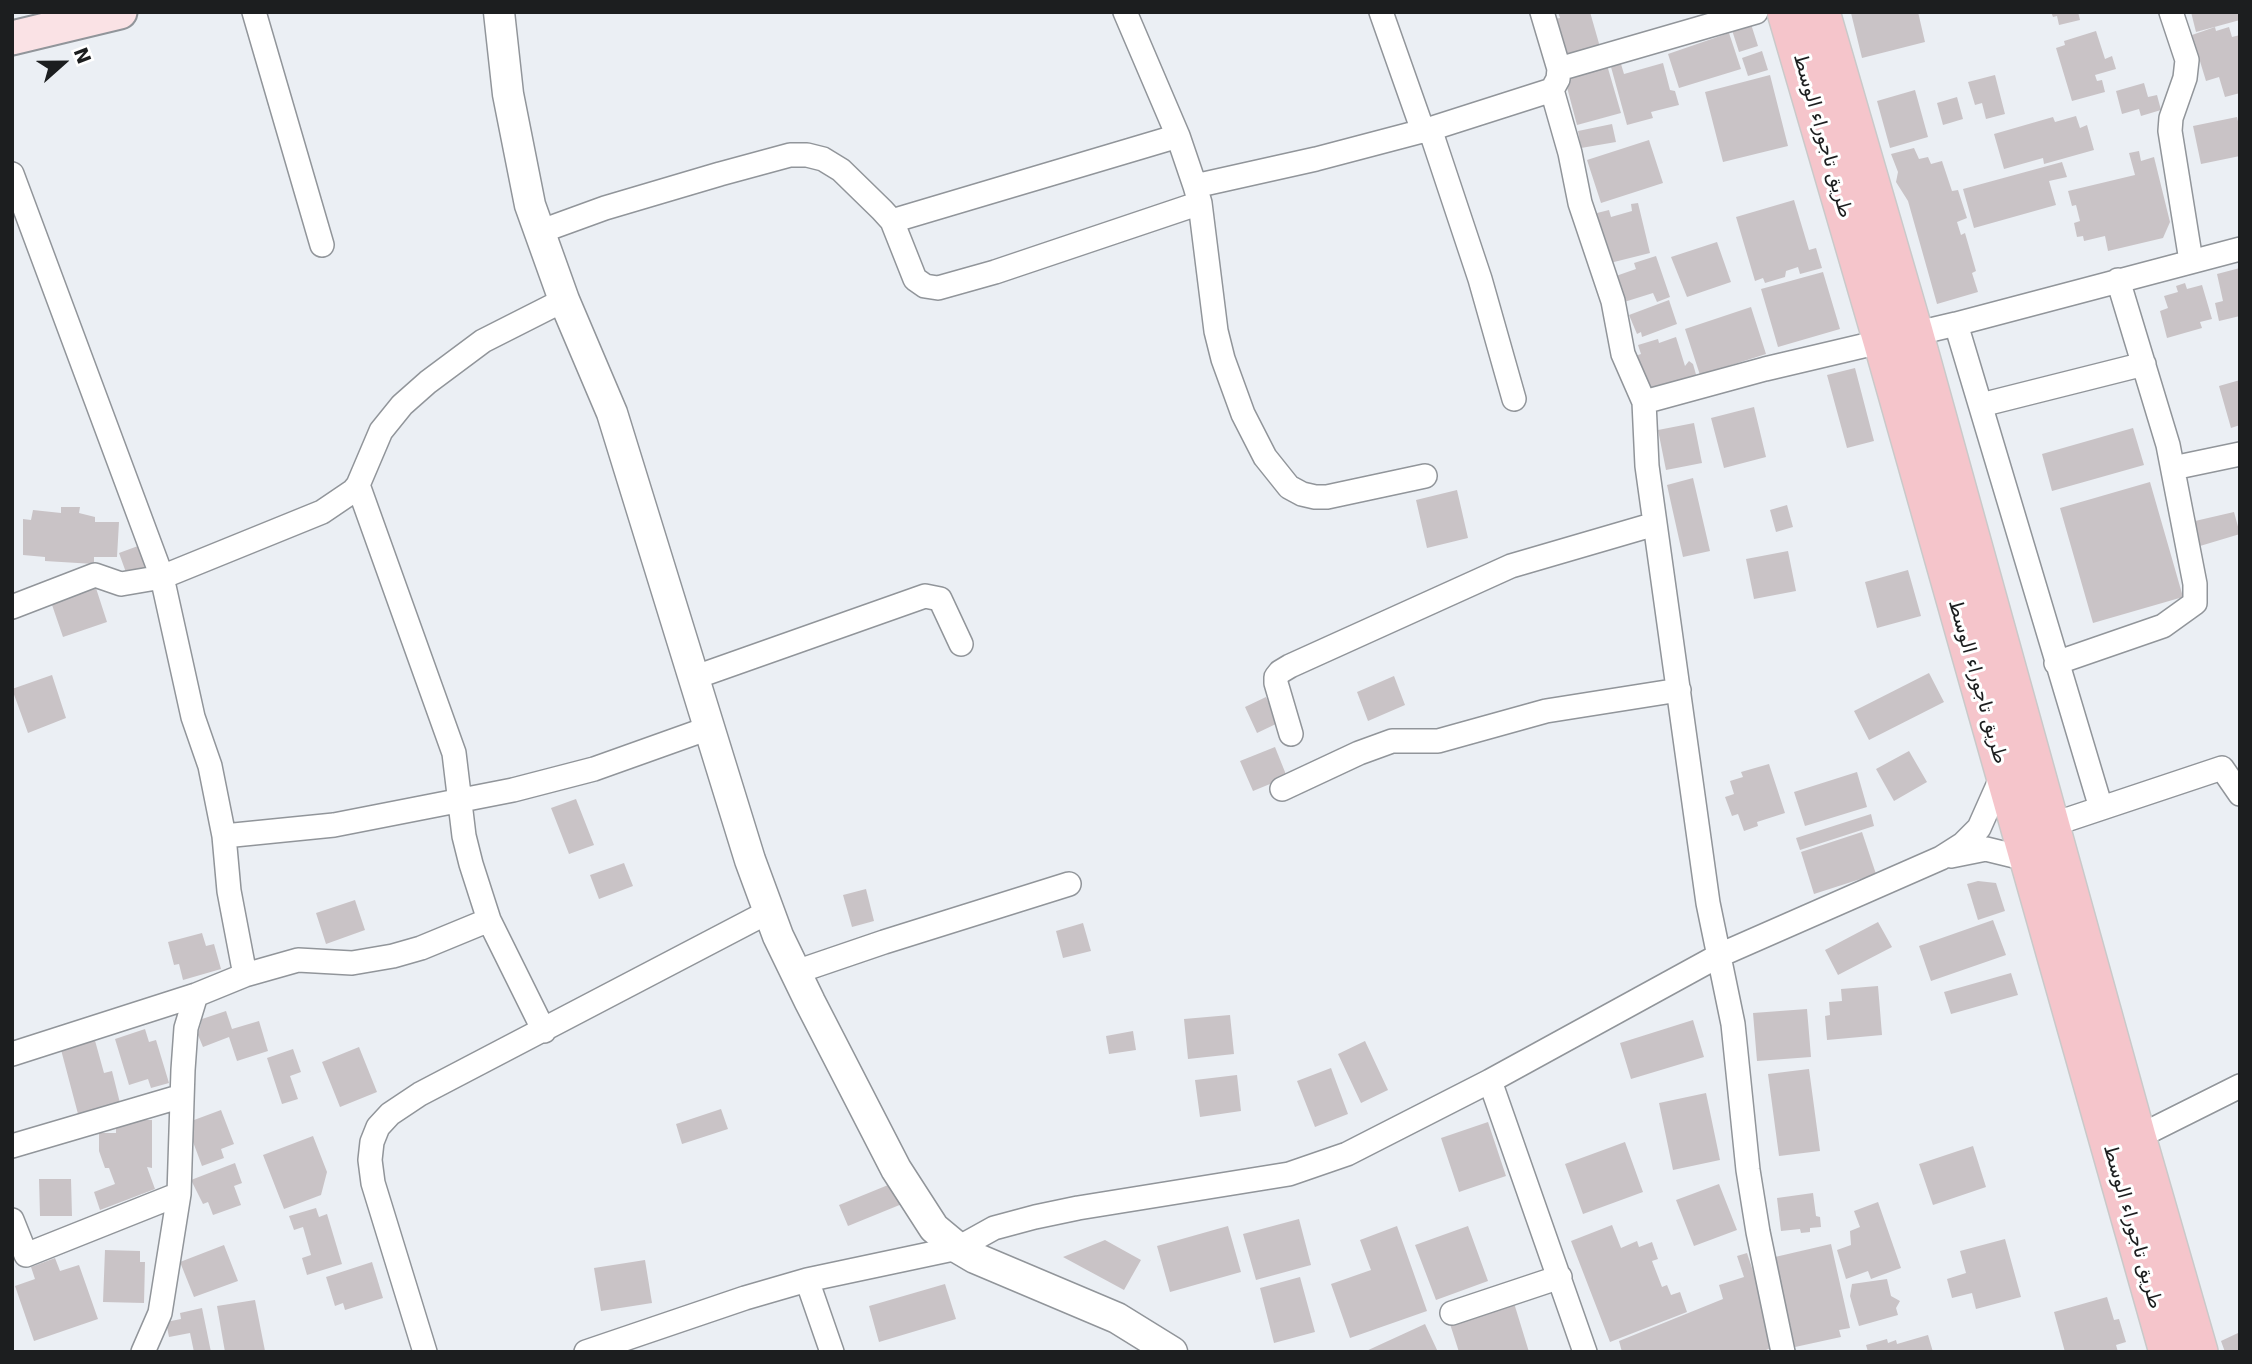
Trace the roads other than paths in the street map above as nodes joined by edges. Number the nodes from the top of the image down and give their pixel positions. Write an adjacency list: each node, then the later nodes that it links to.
1 (120, 12): 11 (main road)
2 (254, 12): 19 (street)
3 (499, 12): 18 (street)
4 (1125, 12): 14 (street)
5 (1381, 12): 13 (street)
6 (1542, 12): 12 (street)
7 (1756, 12): 12 (street)
8 (1786, 12): 25 (main road, طريق تاجوراء الوسط)
9 (1821, 12): 25 (main road)
10 (2171, 12): 21 (street)
11 (12, 38)
12 (1555, 80): 13 (street); 28 (street)
13 (1427, 130): 16 (street); 27 (street)
14 (1178, 136): 16 (street); 17 (street)
15 (12, 174): 35 (street)
16 (1198, 195): 17 (street); 32 (street)
17 (892, 221): 18 (street)
18 (539, 232): 23 (street)
19 (322, 245)
20 (2240, 249): 21 (street)
21 (2191, 261): 22 (street)
22 (2119, 280): 24 (street); 26 (street)
23 (564, 300): 33 (street); 39 (street)
24 (1956, 324): 25 (street); 29 (street)
25 (1898, 336): 28 (street); 44 (main road, طريق تاجوراء الوسط); 49 (main road)
26 (2144, 364): 29 (street); 31 (street)
27 (1514, 399)
28 (1644, 402): 34 (street)
29 (1981, 405): 38 (street)
30 (2240, 454): 31 (street)
31 (2173, 468): 38 (street)
32 (1425, 476)
33 (358, 485): 35 (street); 47 (street)
34 (1655, 524): 40 (street); 42 (street)
35 (162, 577): 36 (street); 50 (street)
36 (12, 607)
37 (961, 644): 39 (street)
38 (2056, 663): 48 (street)
39 (693, 678): 41 (street)
40 (1679, 690): 45 (street); 56 (street)
41 (709, 728): 47 (street); 54 (street)
42 (1291, 734)
43 (2231, 764): 46 (street); 48 (street)
44 (2003, 775): 51 (street); 52 (main road, طريق تاجوراء الوسط)
45 (1282, 789)
46 (2240, 794)
47 (460, 800): 50 (street); 55 (street)
48 (2101, 808): 49 (street)
49 (2051, 825): 65 (main road)
50 (224, 836): 58 (street)
51 (1941, 858): 52 (street); 56 (street)
52 (2027, 859): 65 (main road, طريق تاجوراء الوسط)
53 (1069, 884): 57 (street)
54 (768, 912): 57 (street); 60 (street)
55 (489, 920): 58 (street); 60 (street)
56 (1720, 955): 62 (street); 79 (street)
57 (796, 972): 69 (street)
58 (245, 975): 59 (street)
59 (195, 995): 61 (street); 64 (street)
60 (544, 1031): 74 (street)
61 (12, 1054)
62 (1490, 1081): 69 (street); 70 (street)
63 (2240, 1086): 65 (street)
64 (182, 1097): 66 (street); 67 (street)
65 (2124, 1143): 80 (main road, طريق تاجوراء الوسط); 81 (main road)
66 (12, 1146)
67 (178, 1194): 68 (street); 73 (street)
68 (12, 1220)
69 (958, 1248): 71 (street); 77 (street)
70 (1560, 1277): 72 (street); 78 (street)
71 (807, 1280): 75 (street); 76 (street)
72 (1452, 1313)
73 (143, 1352)
74 (425, 1352)
75 (586, 1352)
76 (832, 1352)
77 (1172, 1352)
78 (1585, 1352)
79 (1783, 1352)
80 (2168, 1352)
81 (2199, 1352)

